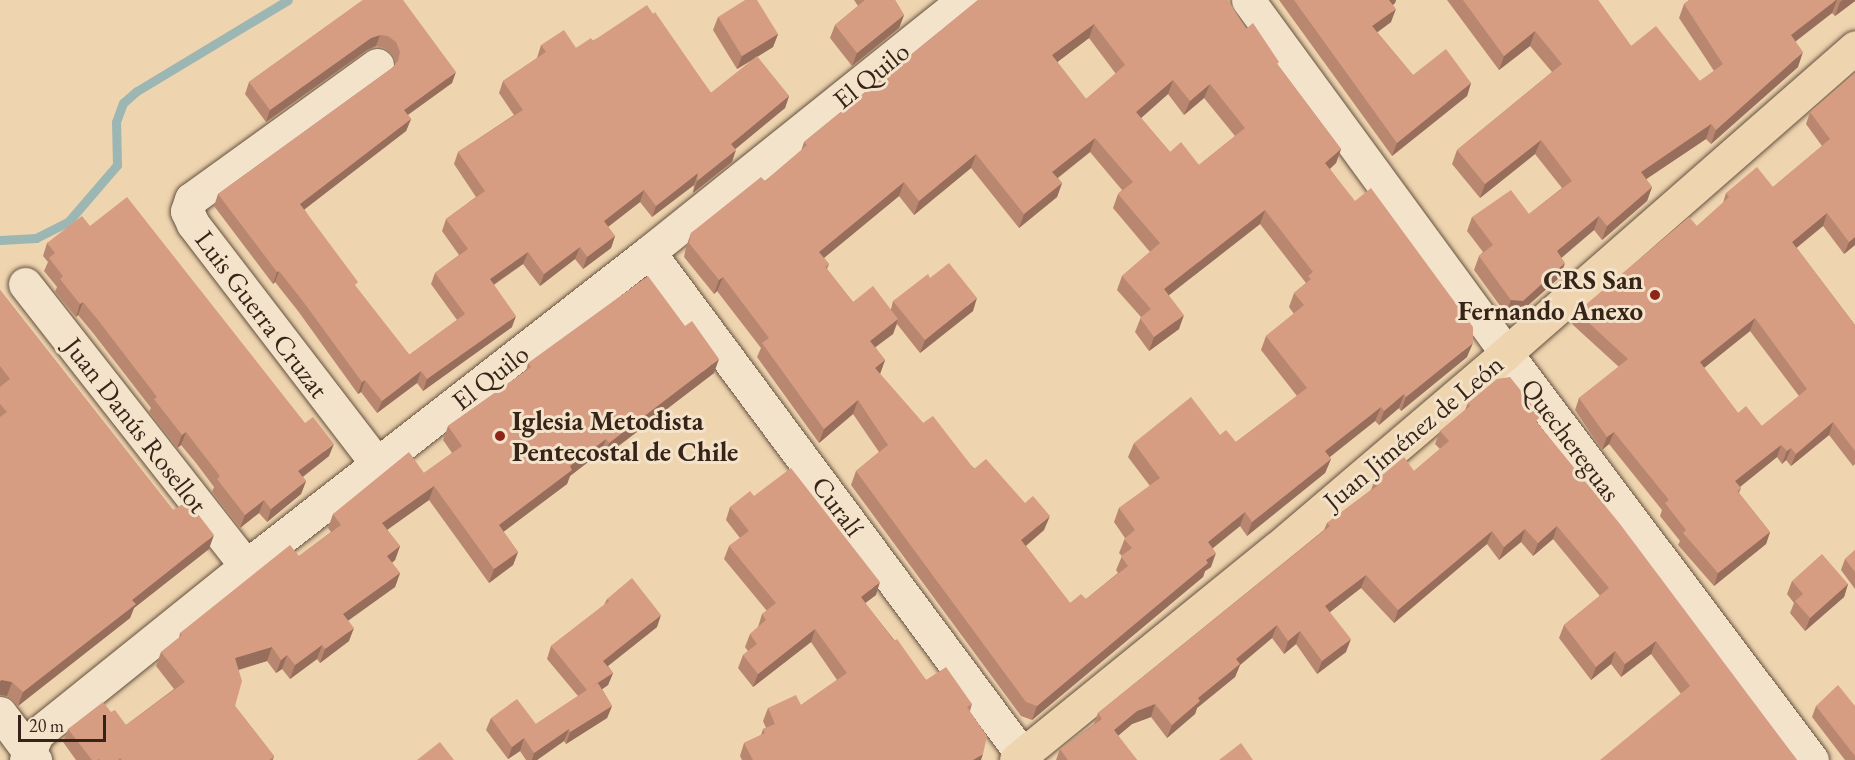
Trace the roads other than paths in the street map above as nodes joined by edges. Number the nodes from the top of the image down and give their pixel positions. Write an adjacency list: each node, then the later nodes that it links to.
1 (964, 0): 5 (street, El Quilo)
2 (1248, 0): 7 (street, Quechereguas)
3 (1855, 47): 7 (main road, Juan Jiménez de León)
4 (377, 65): 8 (street, Luis Guerra Cruzat)
5 (649, 252): 8 (street, El Quilo); 12 (street, Curalí)
6 (25, 284): 9 (street, Juan Danús Rosellot)
7 (1506, 353): 12 (main road, Juan Jiménez de León); 13 (street, Quechereguas)
8 (377, 464): 9 (street, El Quilo)
9 (246, 567): 11 (street, El Quilo)
10 (0, 714): 11 (street)
11 (30, 757)
12 (1021, 758)
13 (1812, 760)

